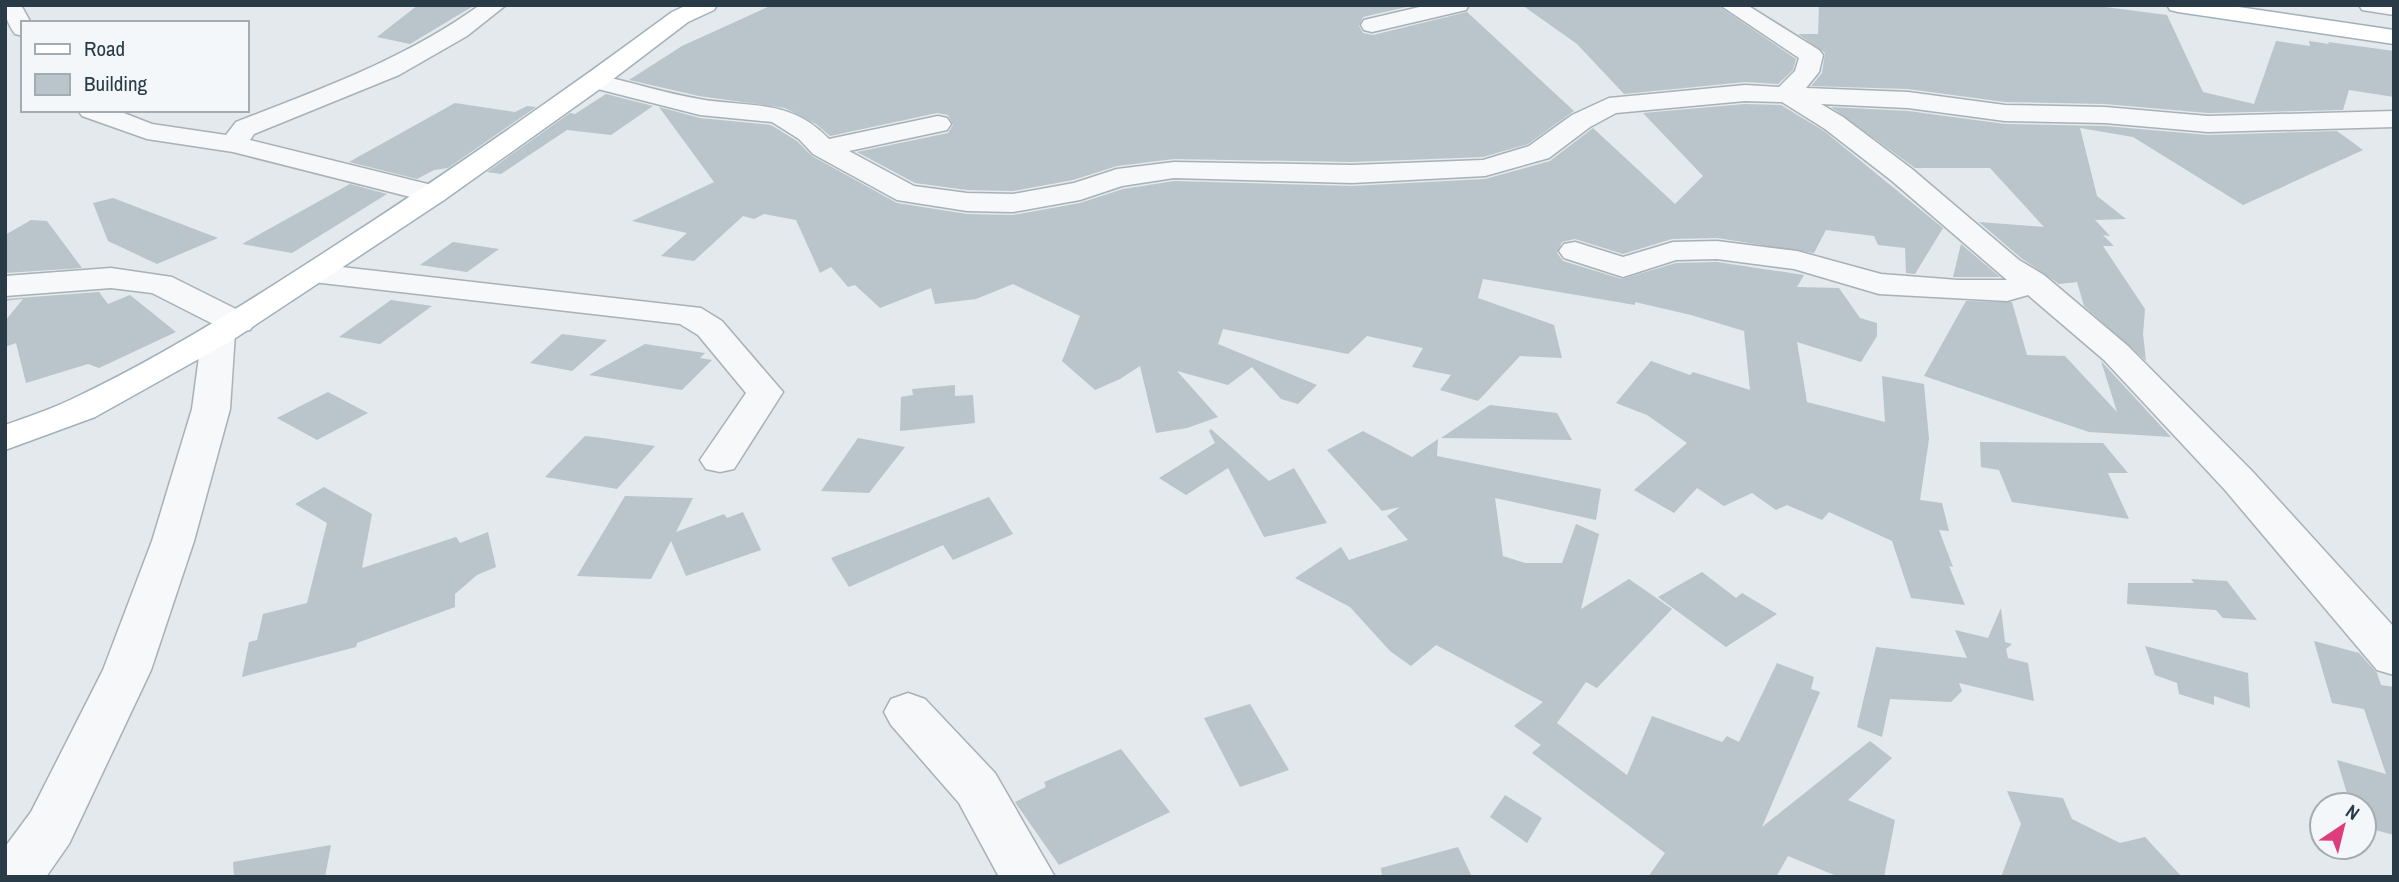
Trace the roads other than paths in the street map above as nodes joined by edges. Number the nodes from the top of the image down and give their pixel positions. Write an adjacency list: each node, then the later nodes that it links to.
1 (10, 5): 10 (street)
2 (495, 5): 17 (street)
3 (706, 5): 12 (main road)
4 (1458, 5): 9 (street)
5 (1731, 5): 13 (street)
6 (2178, 5): 11 (main road)
7 (2370, 5): 8 (street)
8 (2394, 8)
9 (1372, 25)
10 (21, 27)
11 (2394, 37)
12 (595, 81): 18 (street); 19 (main road)
13 (1787, 94): 15 (street); 18 (street); 22 (street)
14 (96, 112): 17 (street)
15 (2394, 120)
16 (938, 124): 18 (street)
17 (233, 144): 19 (street)
18 (823, 148)
19 (433, 194): 21 (main road)
20 (1575, 251): 22 (street)
21 (315, 274): 24 (main road); 26 (street)
22 (2033, 282): 27 (street)
23 (5, 286): 24 (street)
24 (228, 328): 25 (main road); 29 (street)
25 (5, 438)
26 (720, 460)
27 (2394, 658)
28 (908, 712): 30 (street)
29 (15, 877)
30 (1028, 877)

